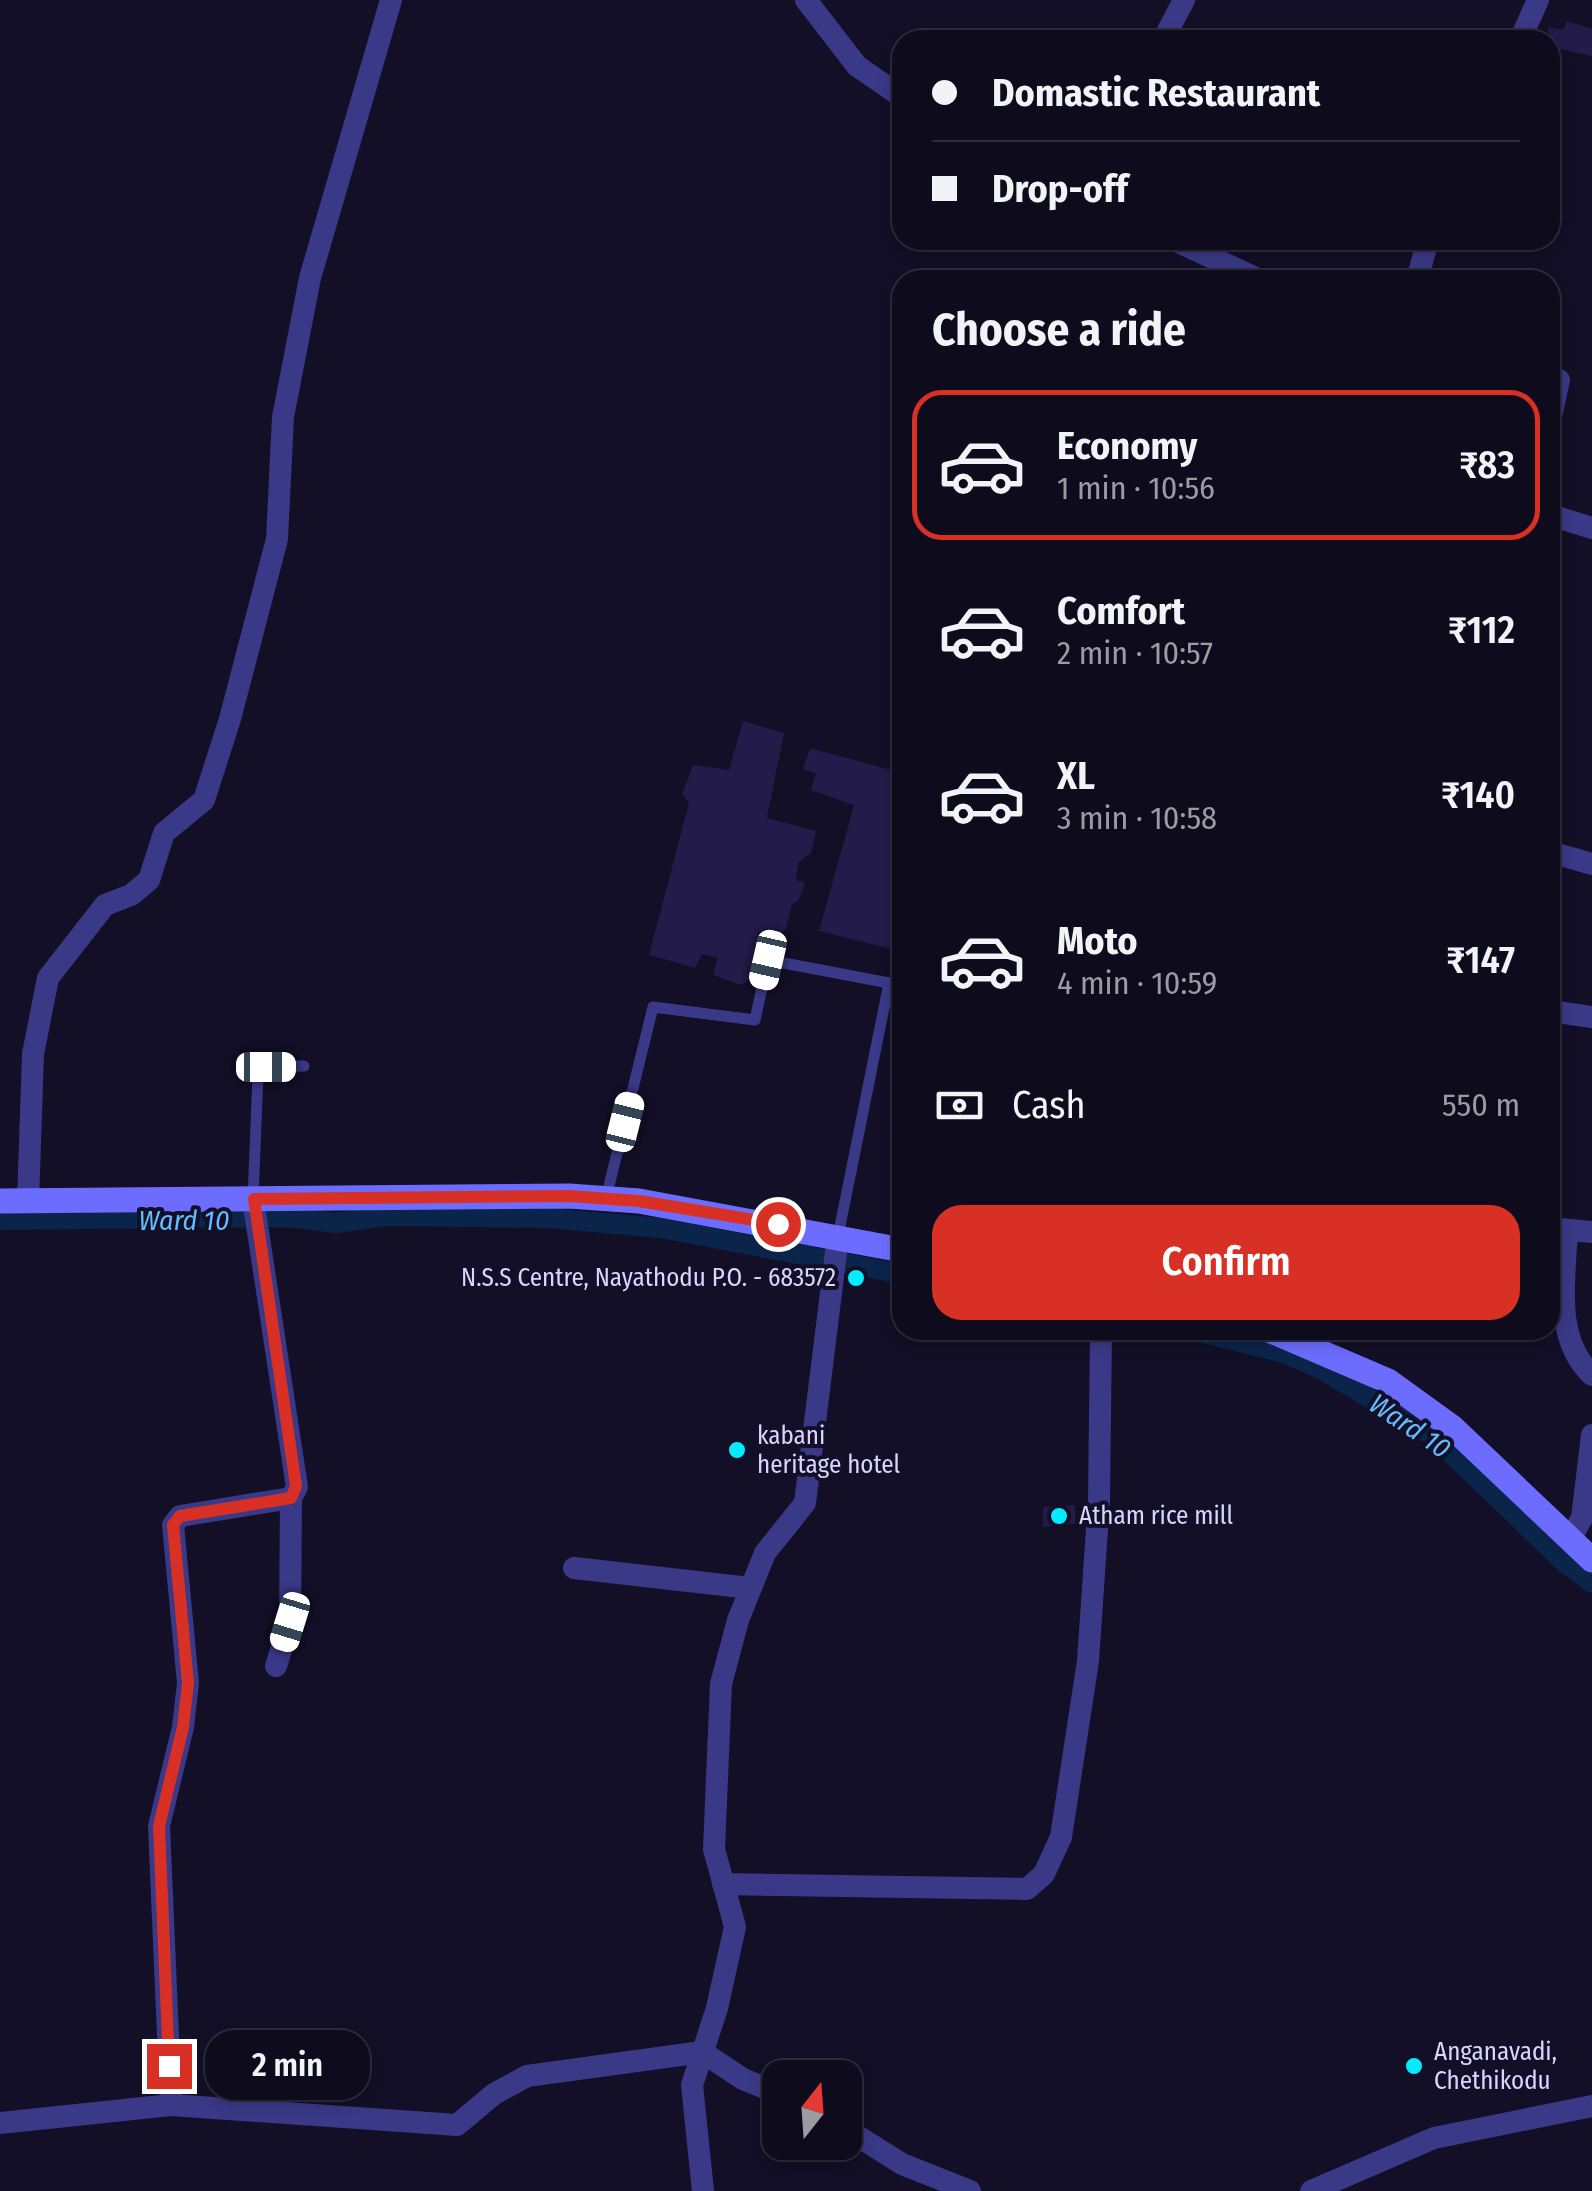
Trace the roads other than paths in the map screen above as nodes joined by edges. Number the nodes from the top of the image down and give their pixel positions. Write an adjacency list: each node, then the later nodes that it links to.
1 (391, 0): 20 (street)
2 (806, 0): 7 (street)
3 (1184, 0): 5 (street)
4 (1538, 0): 6 (street)
5 (1168, 30)
6 (1524, 30)
7 (892, 90)
8 (1196, 250): 9 (street)
9 (1238, 270)
10 (1560, 518): 11 (street)
11 (1592, 528)
12 (1560, 855): 13 (street)
13 (1592, 864)
14 (1560, 1012): 15 (street)
15 (1592, 1017)
16 (304, 1066): 17 (lane)
17 (254, 1199): 18 (main road); 20 (main road); 30 (street)
18 (606, 1199): 23 (main road); 23 (lane)
19 (0, 1201): 20 (main road)
20 (28, 1201)
21 (1560, 1229): 22 (street)
22 (1592, 1232)
23 (838, 1240): 24 (main road); 34 (street)
24 (892, 1248)
25 (1560, 1251): 28 (street)
26 (1101, 1340): 36 (street)
27 (1292, 1340): 31 (main road)
28 (1592, 1376)
29 (1592, 1435): 31 (street)
30 (291, 1498): 35 (street); 39 (street)
31 (1570, 1540): 32 (main road)
32 (1592, 1560)
33 (574, 1568): 34 (street)
34 (750, 1588): 36 (street)
35 (276, 1666)
36 (724, 1884): 37 (street)
37 (702, 2052): 38 (street); 39 (street); 43 (street)
38 (762, 2087)
39 (171, 2105): 41 (street)
40 (1592, 2106): 45 (street)
41 (0, 2124)
42 (862, 2139): 44 (street)
43 (702, 2191)
44 (970, 2191)
45 (1311, 2191)

